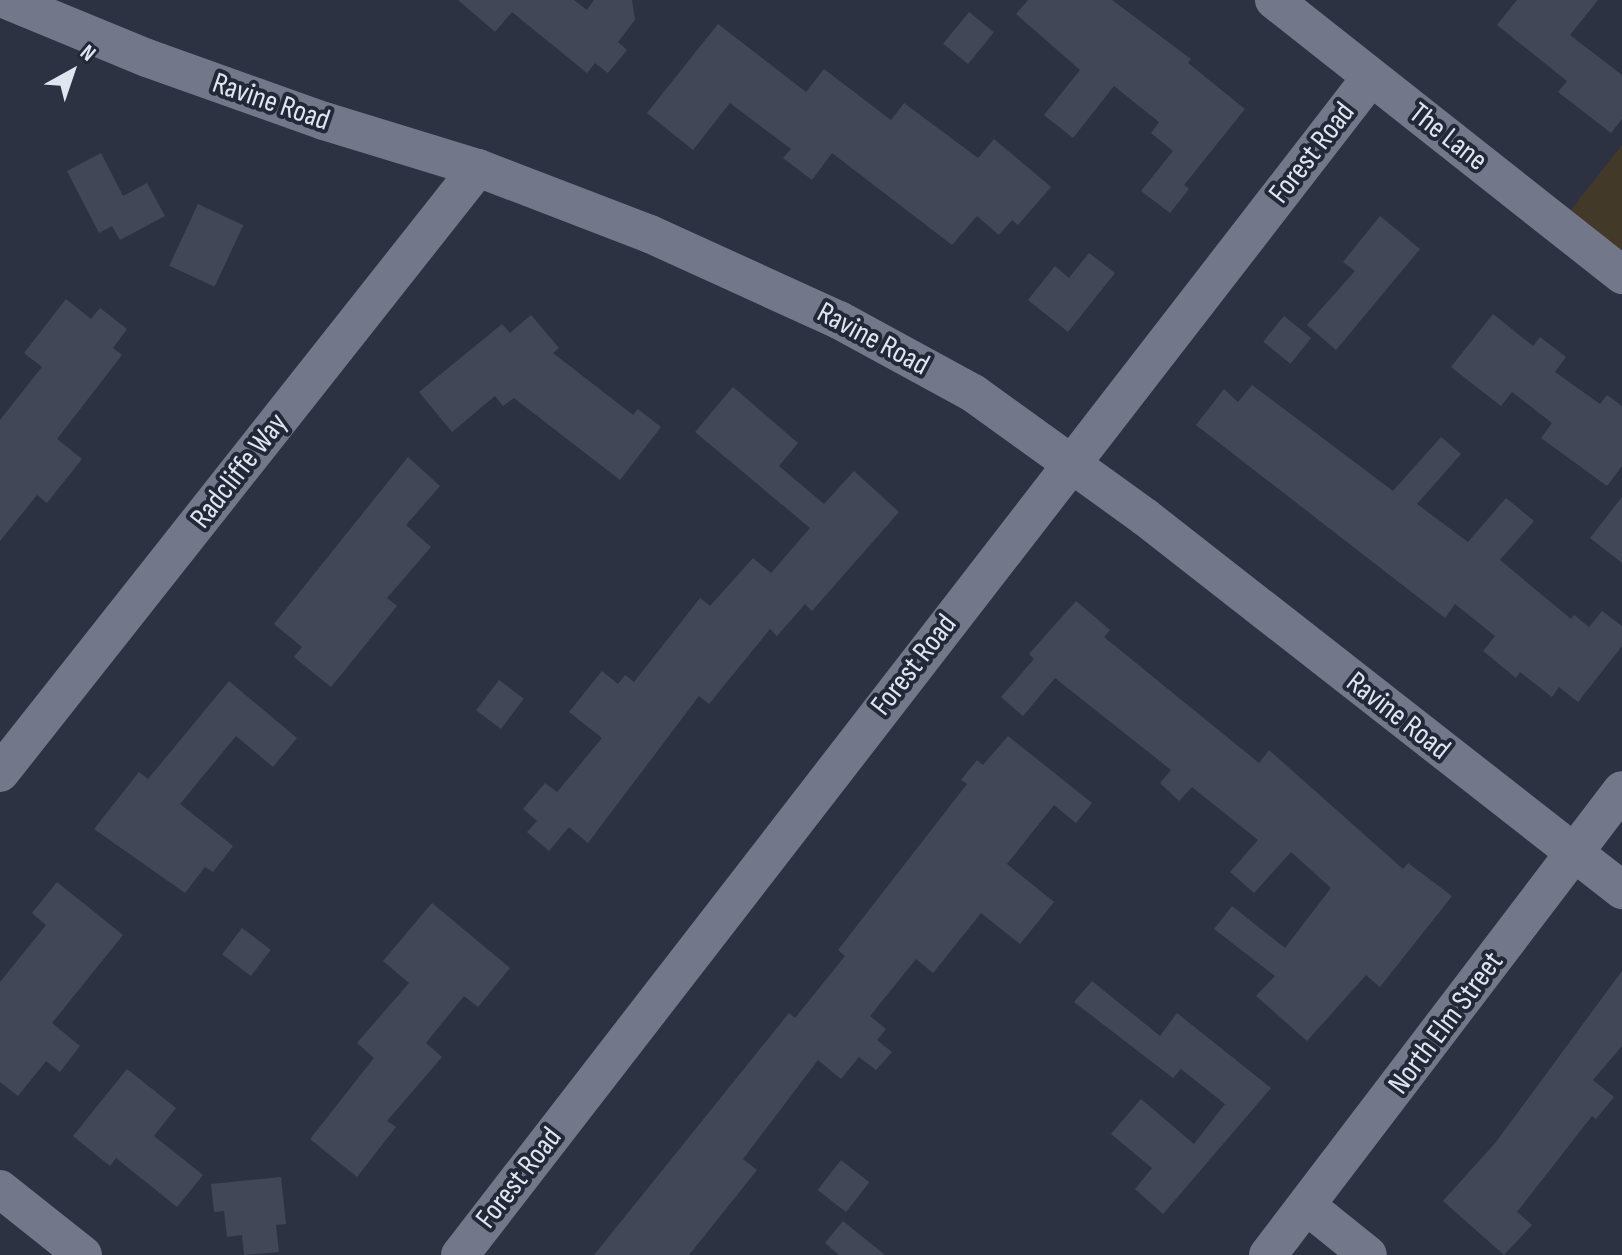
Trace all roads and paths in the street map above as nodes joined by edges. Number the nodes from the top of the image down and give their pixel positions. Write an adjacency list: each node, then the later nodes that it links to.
1 (6, 0): 4 (street, Ravine Road)
2 (1274, 0): 3 (street, The Lane)
3 (1371, 77): 5 (street, The Lane); 6 (street, Forest Road)
4 (478, 168): 6 (street, Ravine Road); 7 (street, Radcliffe Way)
5 (1622, 275)
6 (1070, 462): 9 (street, Ravine Road); 15 (street, Forest Road)
7 (0, 773)
8 (1622, 790): 9 (street, North Elm Street)
9 (1575, 854): 10 (street, Ravine Road); 12 (street, North Elm Street)
10 (1622, 890)
11 (0, 1189): 13 (street)
12 (1307, 1206): 16 (street, North Elm Street); 17 (street)
13 (44, 1243): 14 (street)
14 (83, 1255)
15 (460, 1255)
16 (1268, 1255)
17 (1368, 1255)

